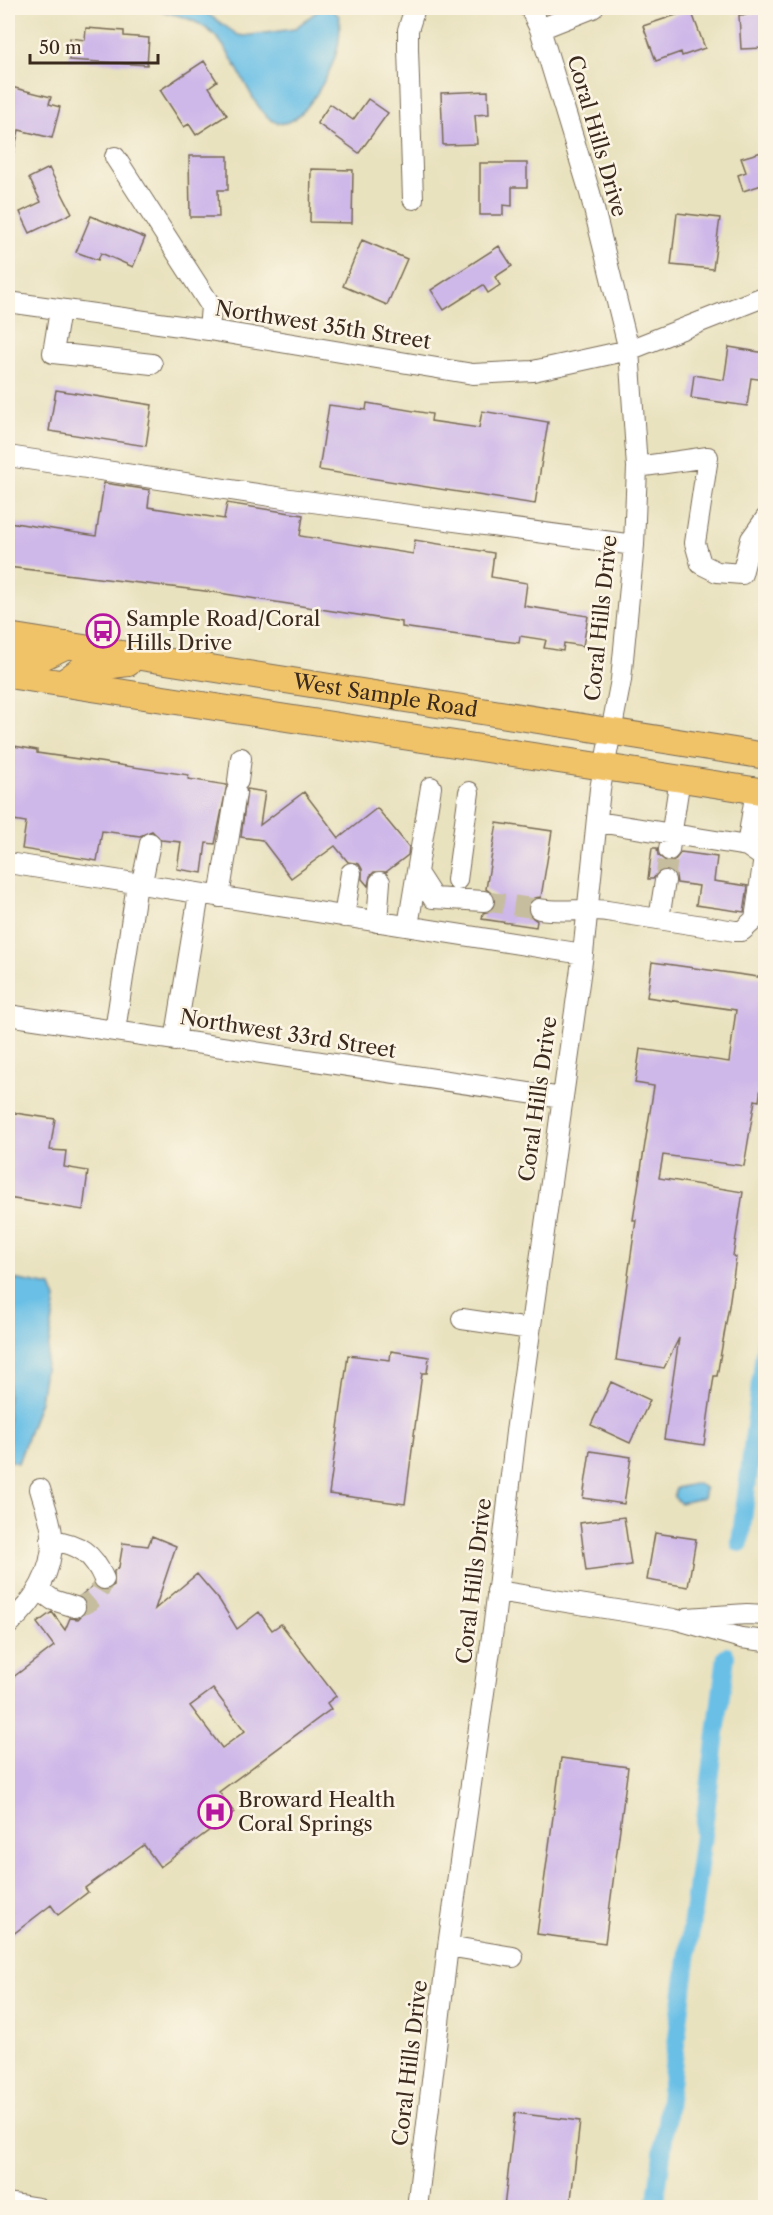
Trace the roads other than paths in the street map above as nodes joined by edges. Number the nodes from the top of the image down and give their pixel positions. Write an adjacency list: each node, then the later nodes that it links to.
1 (415, 8): 6 (street)
2 (530, 8): 4 (street, Coral Hills Drive)
3 (593, 8): 4 (street)
4 (540, 29): 11 (street, Coral Hills Drive)
5 (115, 157): 10 (street)
6 (413, 199)
7 (765, 296): 11 (street, Northwest 35th Street)
8 (8, 302): 9 (street, Northwest 35th Street)
9 (60, 310): 10 (street, Northwest 35th Street); 12 (street)
10 (209, 330): 11 (street, Northwest 35th Street)
11 (629, 350): 14 (street, Coral Hills Drive)
12 (152, 364)
13 (8, 456): 16 (street)
14 (637, 467): 15 (street); 16 (street, Coral Hills Drive)
15 (765, 518)
16 (634, 545): 23 (street, Coral Hills Drive)
17 (8, 636): 18 (main road, West Sample Road)
18 (67, 645): 19 (main road); 20 (main road, West Sample Road)
19 (8, 657)
20 (161, 660): 22 (main road); 23 (main road, West Sample Road)
21 (8, 675): 22 (main road, West Sample Road)
22 (63, 683): 26 (main road, West Sample Road)
23 (612, 729): 24 (main road, West Sample Road); 26 (street, Coral Hills Drive)
24 (765, 756)
25 (241, 758): 43 (street)
26 (604, 767): 27 (main road, West Sample Road); 31 (street, Coral Hills Drive)
27 (680, 778): 29 (main road, West Sample Road); 33 (street)
28 (430, 787): 37 (street)
29 (761, 791): 34 (street)
30 (468, 792): 38 (street)
31 (598, 822): 33 (street); 45 (street, Coral Hills Drive)
32 (150, 843): 41 (street)
33 (670, 843): 34 (street)
34 (747, 846): 48 (street)
35 (8, 863): 41 (street)
36 (351, 873): 47 (street)
37 (417, 873): 44 (street); 50 (street)
38 (457, 880)
39 (665, 881): 48 (street)
40 (380, 882): 49 (street)
41 (136, 884): 42 (street); 54 (street)
42 (199, 894): 43 (street); 55 (street)
43 (219, 897): 47 (street)
44 (433, 898): 50 (street); 51 (street)
45 (588, 908): 46 (street); 48 (street); 52 (street, Coral Hills Drive)
46 (541, 909)
47 (344, 916): 49 (street)
48 (659, 919)
49 (376, 922): 50 (street)
50 (415, 927): 51 (street)
51 (464, 935): 52 (street)
52 (583, 954): 56 (street, Coral Hills Drive)
53 (8, 1015): 54 (street, Northwest 33rd Street)
54 (115, 1032): 55 (street, Northwest 33rd Street)
55 (175, 1041): 56 (street, Northwest 33rd Street)
56 (562, 1098): 58 (street, Coral Hills Drive)
57 (462, 1319): 58 (street)
58 (530, 1329): 63 (street, Coral Hills Drive)
59 (40, 1489): 60 (street)
60 (51, 1540): 61 (street); 62 (street)
61 (104, 1579)
62 (39, 1590): 64 (street); 67 (street)
63 (497, 1591): 66 (street); 69 (street, Coral Hills Drive)
64 (75, 1607)
65 (765, 1615): 66 (street)
66 (674, 1619): 68 (street)
67 (8, 1625)
68 (765, 1641)
69 (448, 1946): 70 (street); 73 (street, Coral Hills Drive)
70 (513, 1957)
71 (8, 2203): 72 (street)
72 (39, 2208)
73 (417, 2208)

